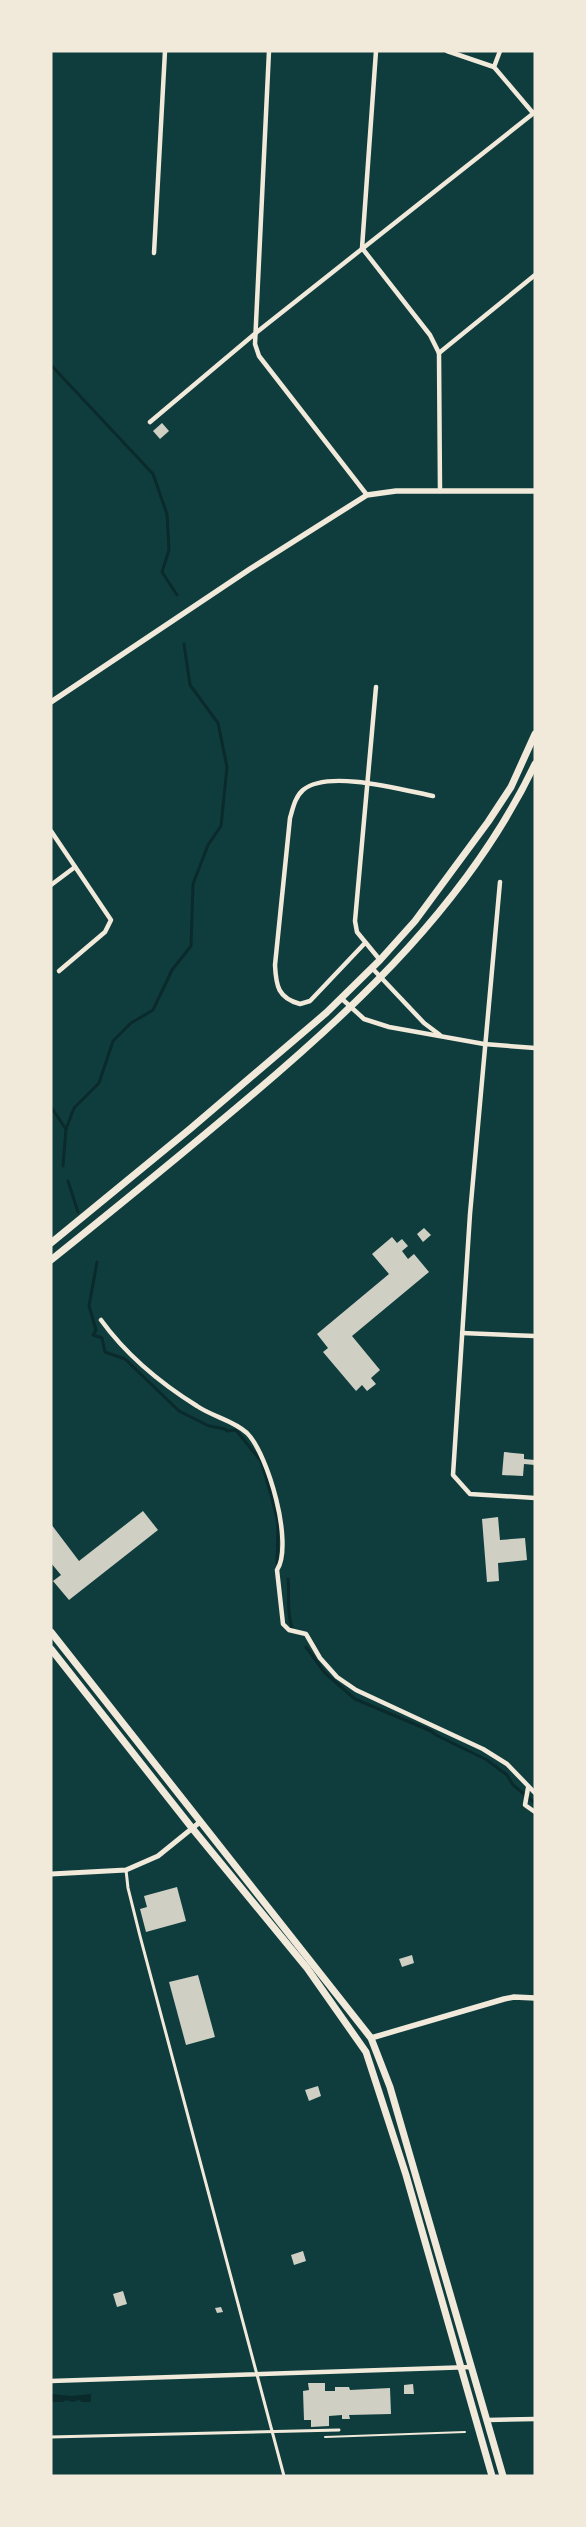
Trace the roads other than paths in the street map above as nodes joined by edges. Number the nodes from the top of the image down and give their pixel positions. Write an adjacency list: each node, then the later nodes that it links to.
1 (165, 51): 9 (street)
2 (269, 51): 11 (street)
3 (376, 51): 8 (street)
4 (447, 51): 6 (street)
5 (500, 51): 6 (street)
6 (494, 67): 7 (street)
7 (534, 112): 8 (street)
8 (362, 248): 11 (street); 12 (street)
9 (154, 253)
10 (535, 276): 12 (street)
11 (257, 332): 13 (street); 16 (street)
12 (439, 353): 15 (street)
13 (150, 422)
14 (535, 491): 15 (main road)
15 (440, 492): 16 (main road)
16 (367, 495): 18 (main road)
17 (376, 687): 21 (street)
18 (51, 702)
19 (535, 734): 28 (main road)
20 (535, 764): 31 (main road)
21 (367, 784): 22 (street); 27 (street); 27 (street)
22 (433, 796)
23 (51, 831): 24 (street)
24 (75, 867): 26 (street); 30 (street)
25 (500, 882): 37 (street)
26 (51, 885)
27 (364, 942): 28 (street)
28 (380, 960): 29 (main road)
29 (372, 968): 31 (street); 32 (main road)
30 (58, 971)
31 (382, 976): 33 (main road); 34 (street)
32 (341, 998): 33 (street); 39 (main road)
33 (350, 1008): 35 (street); 40 (main road)
34 (424, 1023): 35 (street); 36 (street)
35 (420, 1034): 36 (street)
36 (441, 1036): 37 (street)
37 (484, 1044): 38 (street); 42 (street)
38 (535, 1048)
39 (51, 1243)
40 (51, 1260)
41 (101, 1320): 47 (street)
42 (462, 1333): 43 (street); 44 (street)
43 (535, 1336)
44 (535, 1498)
45 (51, 1632): 50 (main road)
46 (51, 1649): 51 (main road)
47 (528, 1788): 48 (street); 49 (street)
48 (535, 1793)
49 (535, 1812)
50 (200, 1822): 51 (street); 55 (main road)
51 (192, 1828): 52 (street); 56 (main road)
52 (126, 1870): 53 (street); 59 (street)
53 (51, 1874)
54 (535, 1998): 55 (main road)
55 (372, 2038): 56 (main road); 58 (main road)
56 (360, 2042): 57 (main road)
57 (461, 2367): 58 (street); 59 (street); 67 (main road)
58 (472, 2367): 62 (main road)
59 (257, 2375): 60 (street); 64 (street)
60 (51, 2381)
61 (535, 2419): 62 (street)
62 (488, 2420): 68 (main road)
63 (339, 2430): 64 (street)
64 (272, 2432): 65 (street); 66 (street)
65 (51, 2437)
66 (284, 2476)
67 (492, 2476)
68 (503, 2476)

